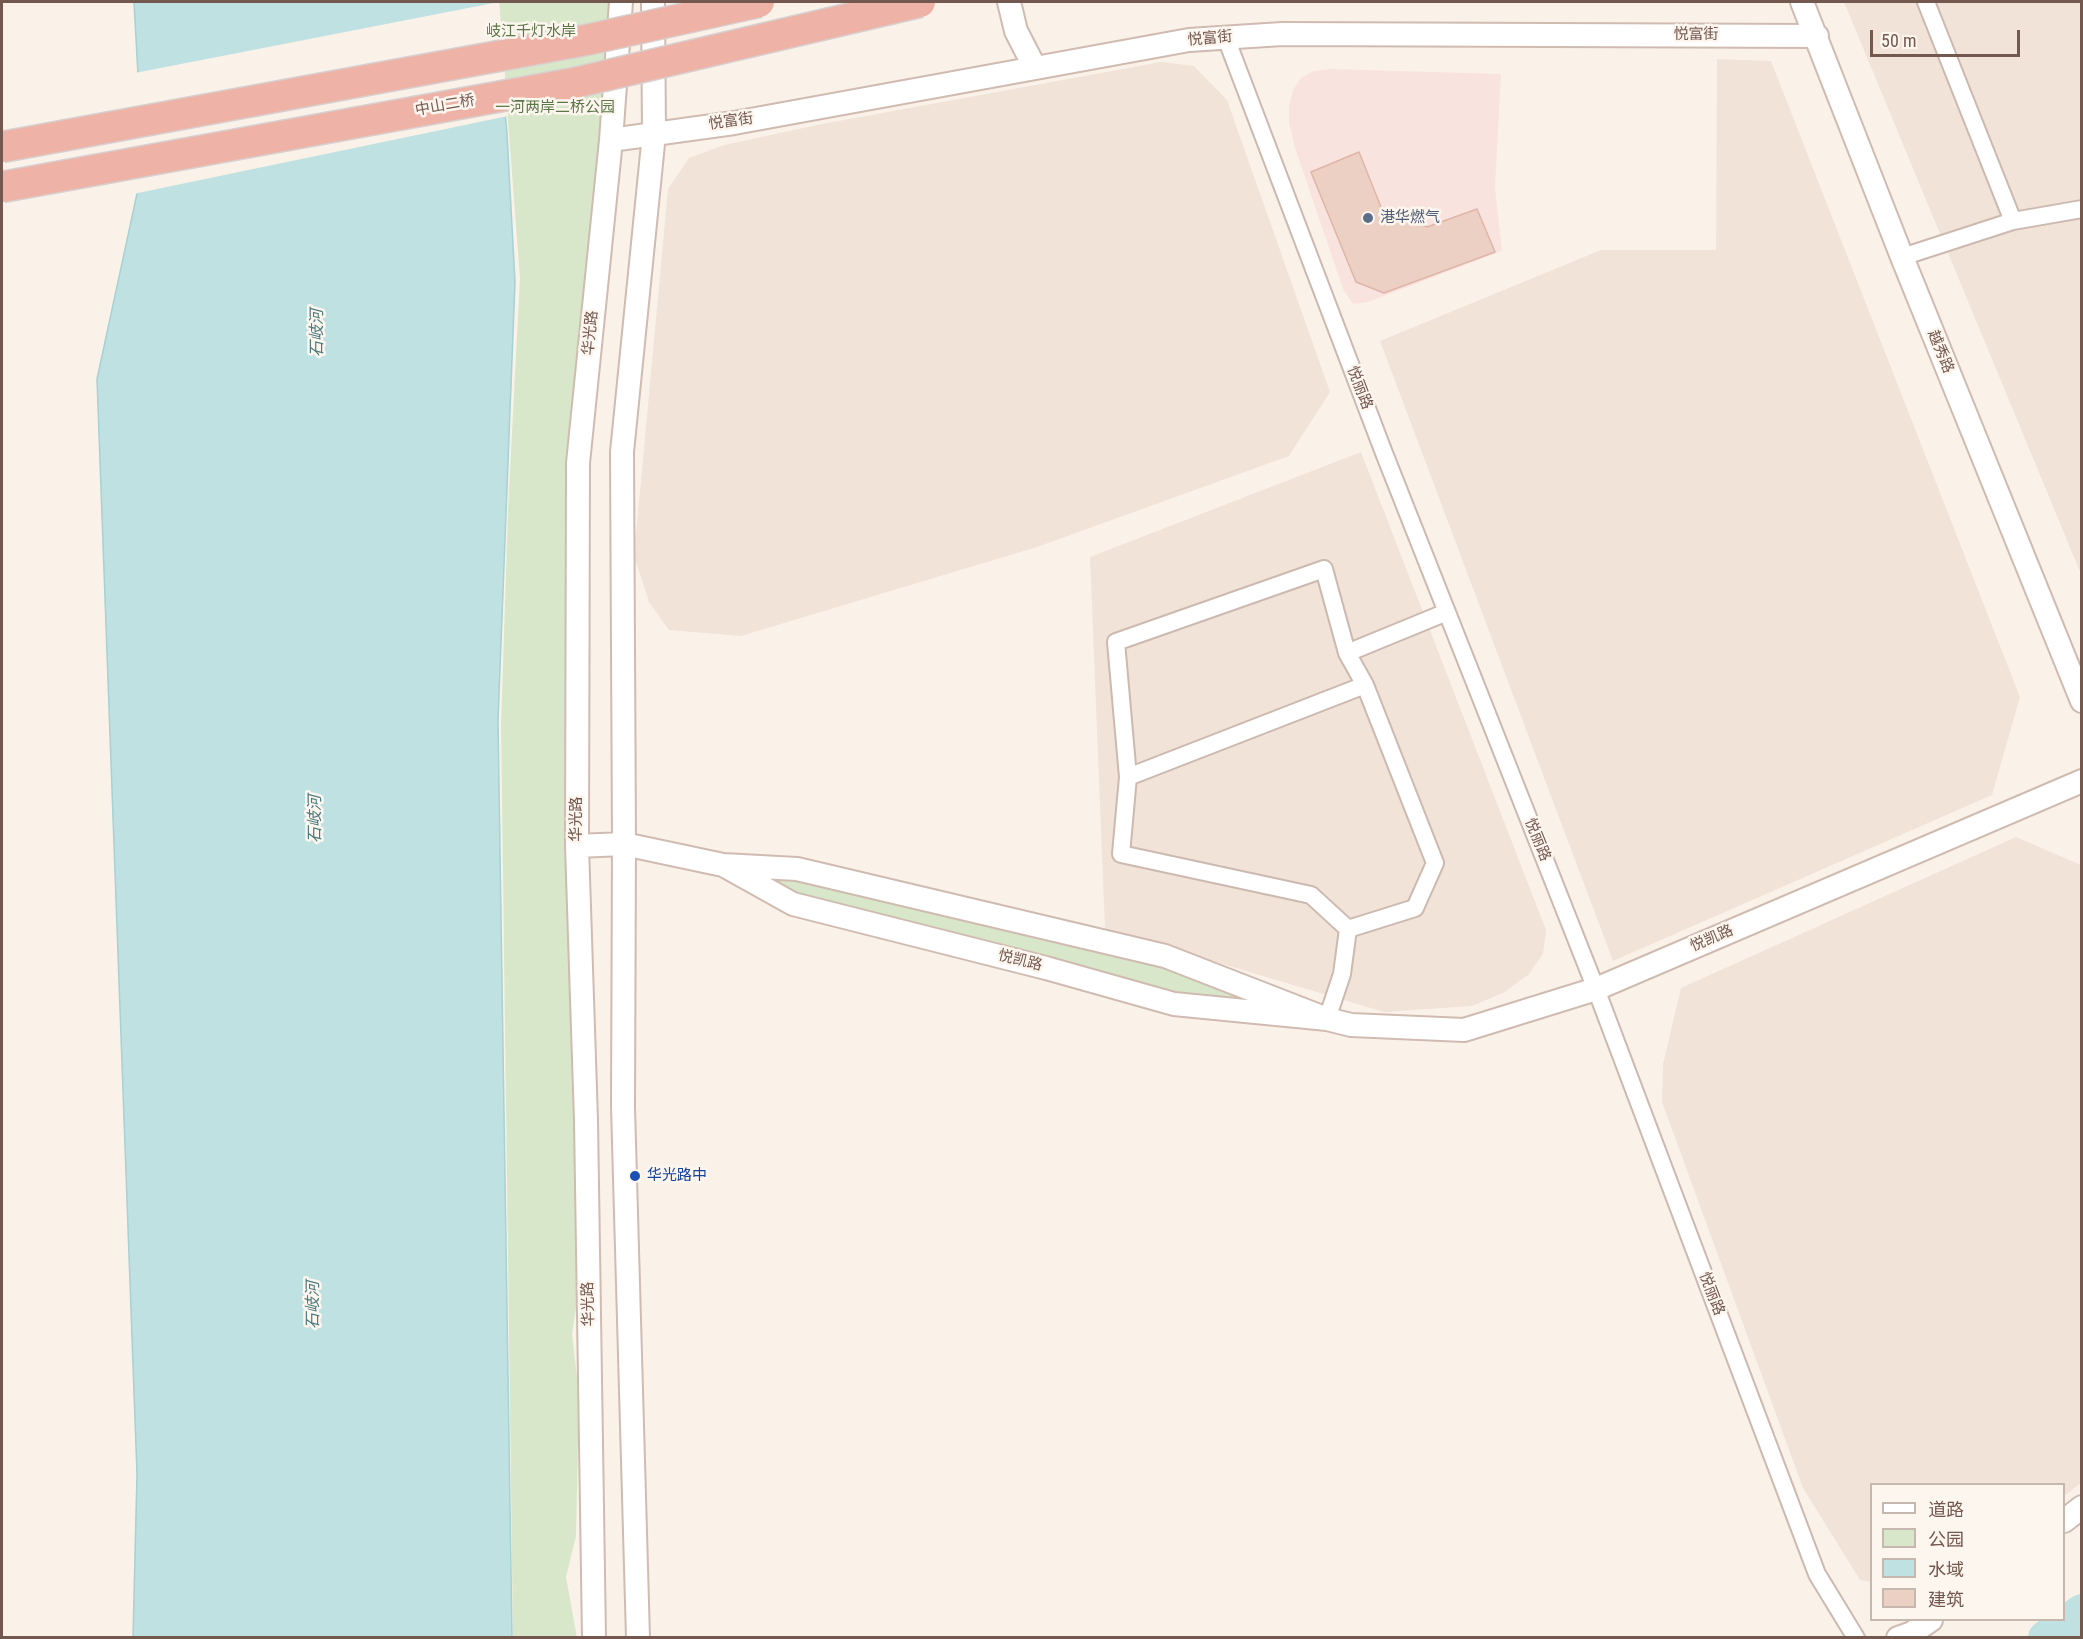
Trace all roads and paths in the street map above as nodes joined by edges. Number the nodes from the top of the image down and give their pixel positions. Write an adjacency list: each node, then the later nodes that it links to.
1 (621, 2): 12 (main road, 华光路)
2 (653, 2): 11 (main road)
3 (759, 2): 13 (highway, bridge)
4 (920, 2): 14 (highway, 中山二桥, bridge)
5 (1009, 2): 10 (main road)
6 (1802, 2): 8 (main road, 越秀路)
7 (1926, 2): 16 (street)
8 (1817, 36): 9 (main road, 悦富街); 17 (main road, 越秀路)
9 (1226, 38): 10 (main road, 悦富街); 18 (street, 悦丽路)
10 (1035, 68): 11 (main road, 悦富街)
11 (654, 134): 12 (main road, 悦富街); 24 (main road)
12 (611, 140): 25 (main road, 华光路)
13 (2, 147)
14 (2, 186)
15 (2082, 209): 16 (street)
16 (2013, 221): 17 (street)
17 (1902, 257): 21 (main road, 越秀路)
18 (1447, 612): 19 (street); 28 (street, 悦丽路)
19 (1347, 653): 20 (street); 22 (street)
20 (1365, 686): 22 (street); 27 (street)
21 (2082, 701)
22 (1128, 777): 27 (street)
23 (2082, 781): 28 (main road, 悦凯路)
24 (624, 844): 25 (main road, 悦凯路); 26 (main road, 悦凯路); 34 (main road)
25 (577, 846): 33 (main road, 华光路)
26 (723, 865): 29 (main road, 悦凯路); 29 (main road, 悦凯路)
27 (1348, 929): 29 (street)
28 (1596, 989): 29 (main road, 悦凯路); 35 (street, 悦丽路)
29 (1327, 1019)
30 (2082, 1507): 31 (main road)
31 (2065, 1520)
32 (1930, 1621): 36 (main road)
33 (594, 1638)
34 (638, 1638)
35 (1856, 1638)
36 (1898, 1638)

